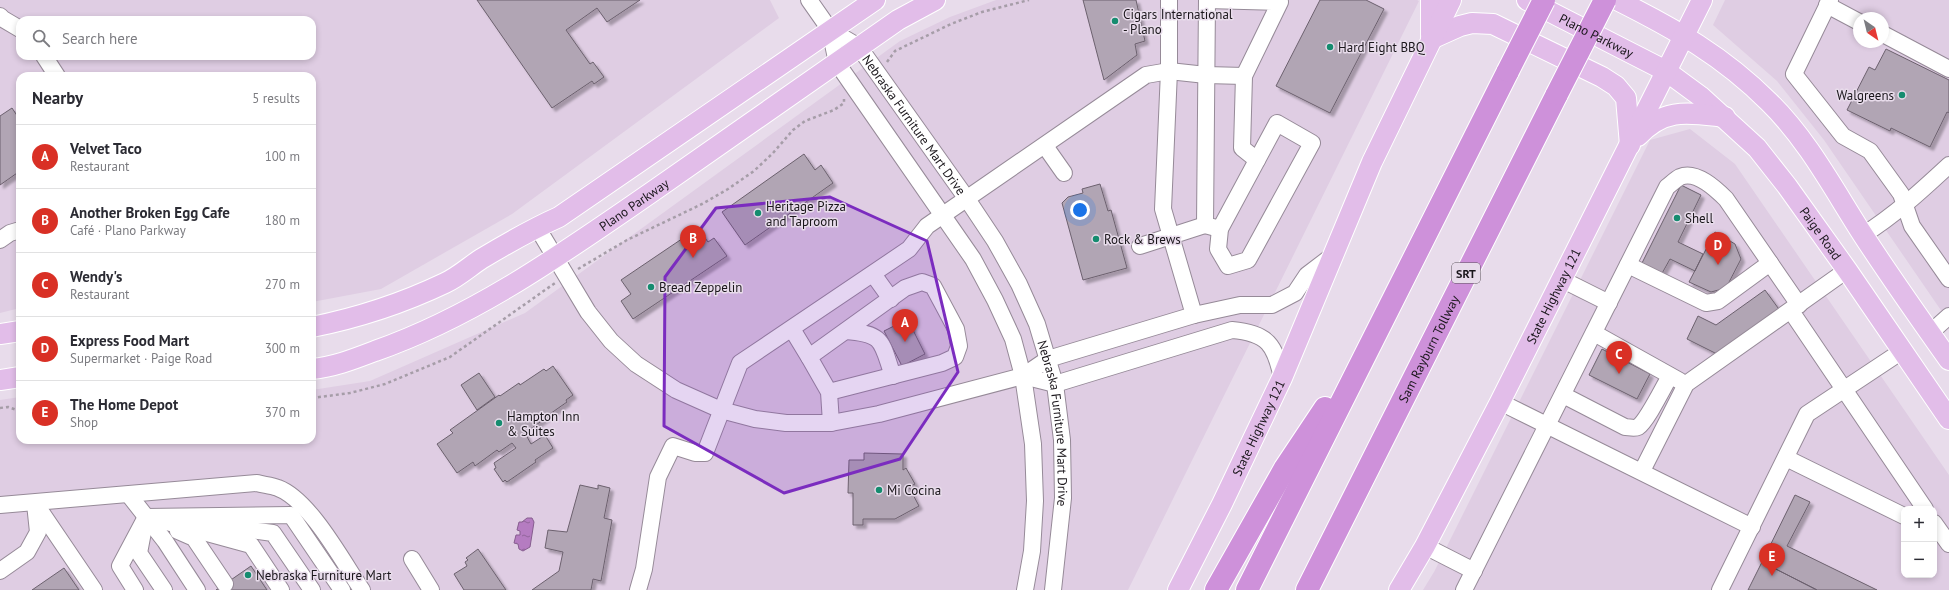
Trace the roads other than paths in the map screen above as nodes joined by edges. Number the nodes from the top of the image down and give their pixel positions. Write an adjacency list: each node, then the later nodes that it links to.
1 (809, 0): 16 (street)
2 (875, 0): 16 (main road)
3 (935, 0): 20 (main road, Plano Parkway)
4 (1170, 0): 24 (street)
5 (1430, 0): 19 (main road)
6 (1451, 0): 19 (main road, State Highway 121)
7 (1527, 0): 25 (main road, Plano Parkway)
8 (1544, 0): 60 (highway, bridge)
9 (1605, 0): 116 (highway, Sam Rayburn Tollway / SRT, bridge)
10 (1617, 0): 17 (main road)
11 (1702, 0): 17 (main road, State Highway 121)
12 (1829, 3): 14 (street); 36 (street)
13 (0, 16): 15 (street)
14 (1853, 18)
15 (16, 27)
16 (830, 30): 20 (street, Nebraska Furniture Mart Drive); 22 (street, Nebraska Furniture Mart Drive); 38 (main road)
17 (1684, 35): 25 (main road, State Highway 121); 41 (main road)
18 (1889, 37): 23 (street)
19 (1431, 39): 30 (main road); 45 (main road, State Highway 121)
20 (859, 47): 22 (main road, Plano Parkway); 35 (street, Nebraska Furniture Mart Drive)
21 (47, 60): 26 (street)
22 (837, 63): 37 (street, Nebraska Furniture Mart Drive); 46 (main road, Plano Parkway)
23 (1949, 69)
24 (1169, 71): 27 (street); 31 (street); 42 (street)
25 (1666, 71): 29 (main road, Paige Road); 30 (main road, State Highway 121)
26 (54, 72)
27 (1206, 75): 28 (street); 28 (street); 39 (street)
28 (1244, 76): 32 (street)
29 (1725, 117): 30 (main road); 49 (main road, Paige Road)
30 (1630, 145): 51 (main road, State Highway 121)
31 (1045, 146): 34 (street); 35 (street)
32 (1257, 160): 39 (street); 39 (street)
33 (1949, 165): 36 (street)
34 (1064, 173)
35 (967, 199): 37 (street); 68 (street, Nebraska Furniture Mart Drive)
36 (1905, 206): 41 (street); 52 (street)
37 (942, 216): 50 (street); 72 (street, Nebraska Furniture Mart Drive)
38 (537, 227): 46 (street); 58 (main road)
39 (1213, 227): 42 (street)
40 (16, 231): 43 (street)
41 (1863, 235): 64 (main road)
42 (1170, 236): 44 (street); 56 (street)
43 (0, 240)
44 (1140, 246)
45 (1332, 256): 56 (street); 75 (main road, State Highway 121)
46 (556, 259): 70 (main road, Plano Parkway); 83 (street)
47 (1770, 263): 48 (street); 48 (street); 55 (street)
48 (1628, 265): 54 (street)
49 (1847, 270): 55 (street); 66 (main road, Paige Road)
50 (873, 274): 53 (street); 59 (street)
51 (1561, 279): 54 (street); 82 (main road, State Highway 121)
52 (1949, 279)
53 (891, 298): 61 (street); 71 (street)
54 (1609, 303): 63 (street)
55 (1795, 308): 78 (street); 79 (street)
56 (1194, 315): 68 (street)
57 (1949, 316): 64 (street)
58 (316, 326)
59 (792, 329): 67 (street); 83 (street)
60 (1378, 329): 114 (highway); 115 (highway)
61 (846, 331): 67 (street); 71 (street)
62 (16, 332): 65 (main road)
63 (1594, 333): 73 (street); 81 (street)
64 (1930, 333): 66 (main road); 69 (main road)
65 (0, 334)
66 (1902, 351): 79 (street); 84 (main road, Paige Road)
67 (809, 357): 80 (street)
68 (1048, 359): 72 (street); 77 (street, Nebraska Furniture Mart Drive)
69 (1949, 360)
70 (316, 368)
71 (893, 376): 80 (street)
72 (1023, 376): 77 (street); 85 (street); 111 (street, Nebraska Furniture Mart Drive)
73 (1670, 376): 78 (street); 81 (street)
74 (16, 378): 76 (main road)
75 (1282, 378): 77 (street); 113 (main road, State Highway 121)
76 (0, 380)
77 (1055, 384): 112 (street, Nebraska Furniture Mart Drive)
78 (1686, 384): 88 (street)
79 (1845, 390): 87 (street); 92 (street)
80 (829, 392): 85 (street)
81 (1563, 395): 86 (street)
82 (1500, 402): 86 (street); 96 (main road, State Highway 121)
83 (721, 410): 85 (street); 110 (street)
84 (1949, 419)
85 (831, 423)
86 (1547, 426): 88 (street); 99 (street)
87 (1786, 458): 93 (street); 95 (street)
88 (1642, 471): 95 (street)
89 (129, 495): 90 (street); 94 (street); 108 (street)
90 (35, 503): 91 (street); 98 (street); 101 (street)
91 (0, 505)
92 (1923, 506)
93 (1901, 515)
94 (146, 517): 100 (street); 102 (street); 103 (street); 104 (street); 105 (street); 106 (street); 107 (street)
95 (1752, 526): 119 (street)
96 (1425, 546): 99 (street); 117 (main road, State Highway 121)
97 (412, 559): 109 (street)
98 (0, 571)
99 (1474, 571): 118 (street)
100 (224, 584)
101 (94, 590)
102 (135, 590)
103 (164, 590)
104 (198, 590)
105 (281, 590)
106 (312, 590)
107 (342, 590)
108 (362, 590)
109 (431, 590)
110 (638, 590)
111 (1024, 590)
112 (1053, 590)
113 (1178, 590)
114 (1216, 590)
115 (1247, 590)
116 (1307, 590)
117 (1399, 590)
118 (1464, 590)
119 (1720, 590)

